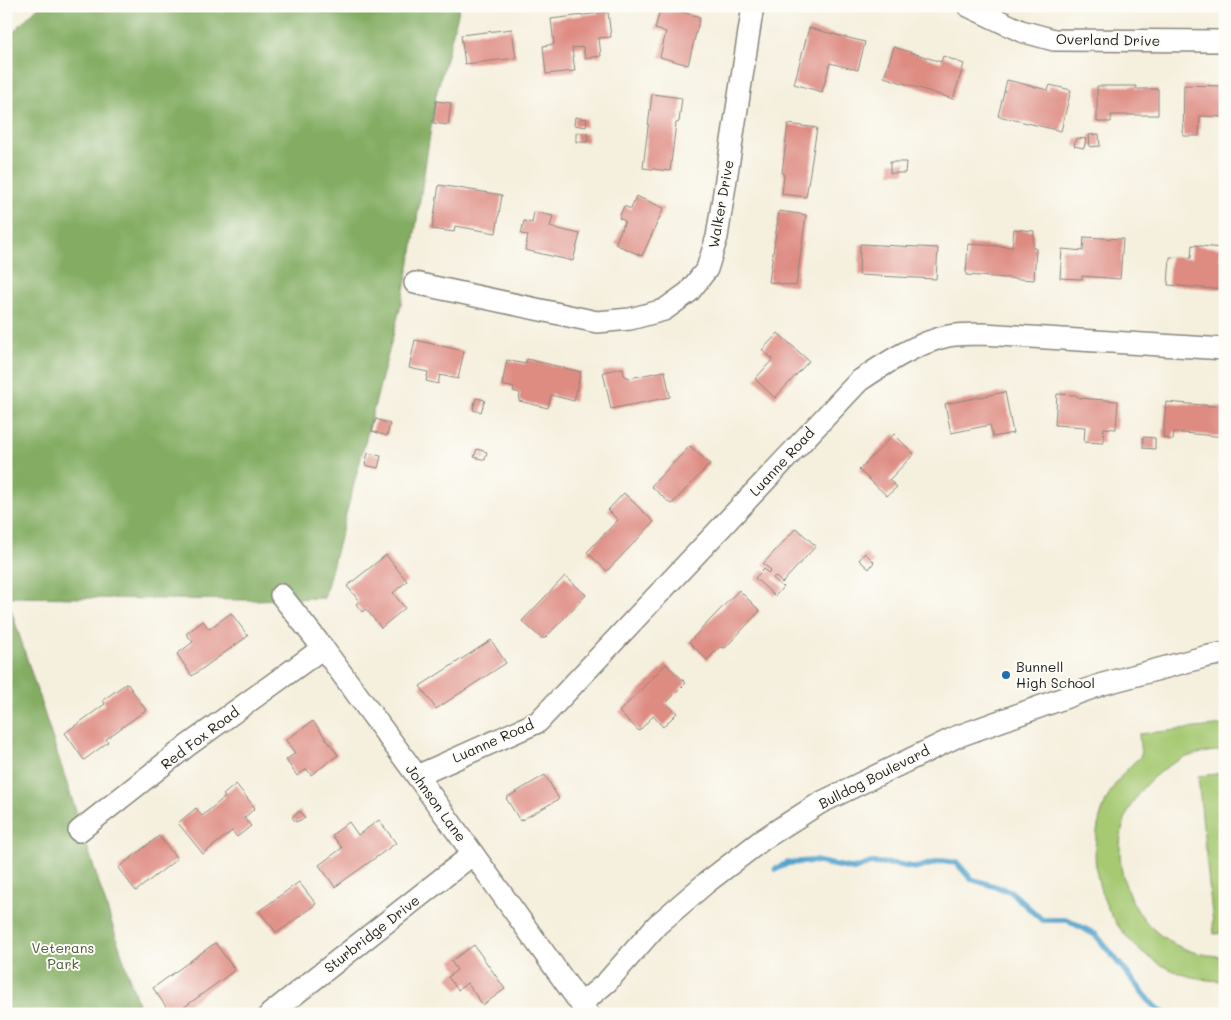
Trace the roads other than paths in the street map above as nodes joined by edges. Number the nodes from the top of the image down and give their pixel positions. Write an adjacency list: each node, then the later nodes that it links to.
1 (753, 6): 4 (street, Walker Drive)
2 (968, 6): 3 (street, Overland Drive)
3 (1225, 41)
4 (415, 283)
5 (1225, 350): 9 (street, Luanne Road)
6 (282, 595): 7 (street, Johnson Lane)
7 (323, 648): 9 (street, Johnson Lane); 10 (street, Red Fox Road)
8 (1225, 653): 12 (street, Bulldog Boulevard)
9 (417, 776): 11 (street, Johnson Lane)
10 (79, 831)
11 (473, 854): 12 (street, Johnson Lane); 13 (street, Sturbridge Drive)
12 (585, 1009)
13 (270, 1014)

